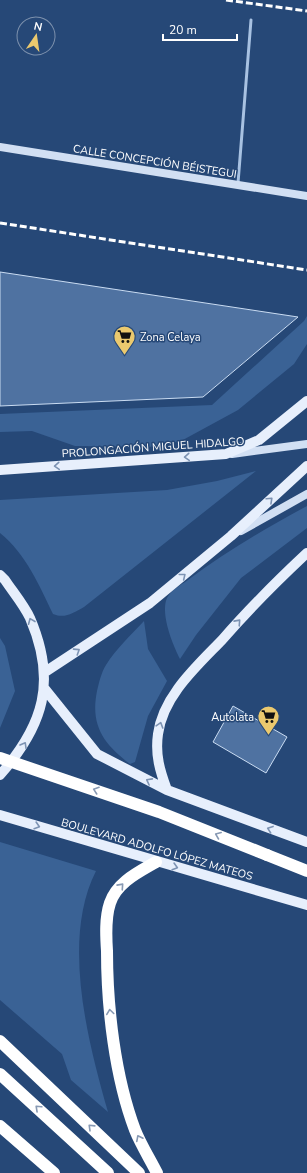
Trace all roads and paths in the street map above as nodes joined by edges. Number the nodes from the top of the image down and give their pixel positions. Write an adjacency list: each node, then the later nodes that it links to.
1 (251, 20): 3 (lane)
2 (0, 147): 3 (main road, CALLE CONCEPCIÓN BÉISTEGUI)
3 (237, 185): 4 (main road, CALLE CONCEPCIÓN BÉISTEGUI)
4 (307, 196)
5 (307, 401): 7 (main road)
6 (307, 444): 7 (main road, PROLONGACIÓN MIGUEL HIDALGO)
7 (226, 454): 9 (main road, PROLONGACIÓN MIGUEL HIDALGO, one-way to 9)
8 (307, 466): 11 (main road, one-way to 8)
9 (0, 470)
10 (307, 494): 11 (main road)
11 (231, 536): 14 (main road, one-way to 11)
12 (307, 553): 18 (main road, one-way to 12)
13 (0, 575): 14 (main road, one-way to 13)
14 (45, 672): 15 (main road)
15 (44, 688): 17 (main road, one-way to 15); 18 (main road, one-way to 15)
16 (0, 758): 22 (highway, one-way to 16, bridge)
17 (0, 775)
18 (167, 790): 20 (main road, one-way to 18)
19 (0, 815): 21 (main road, BOULEVARD ADOLFO LÓPEZ MATEOS, one-way to 21)
20 (307, 842)
21 (156, 862): 23 (main road, BOULEVARD ADOLFO LÓPEZ MATEOS, one-way to 23); 30 (highway, one-way to 21)
22 (307, 871)
23 (307, 905)
24 (0, 1041): 29 (highway, one-way to 24)
25 (0, 1074): 28 (highway, one-way to 25)
26 (0, 1126): 27 (highway)
27 (54, 1173)
28 (108, 1173)
29 (139, 1173)
30 (157, 1173)

